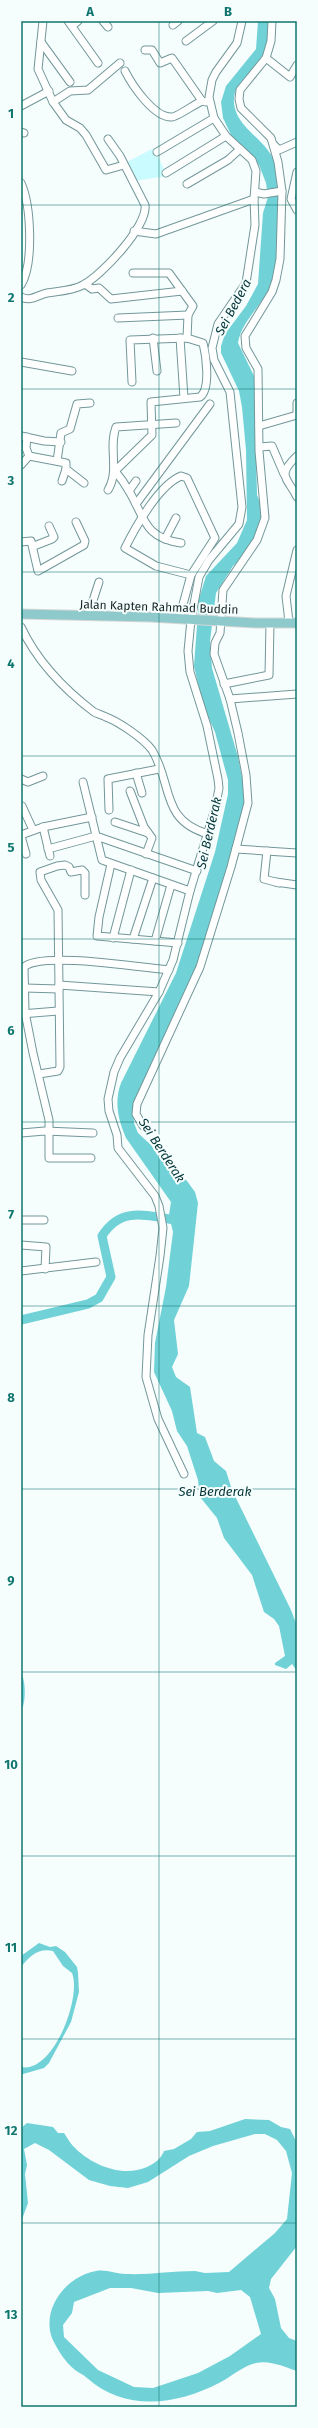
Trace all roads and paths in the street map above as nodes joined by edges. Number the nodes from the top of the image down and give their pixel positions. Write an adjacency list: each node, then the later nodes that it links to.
1 (42, 21): 10 (street)
2 (78, 21): 7 (street)
3 (103, 21): 8 (street)
4 (213, 21): 9 (street)
5 (242, 21): 21 (street)
6 (273, 22): 12 (street)
7 (70, 24): 13 (street)
8 (108, 27)
9 (186, 41)
10 (42, 42): 17 (street); 18 (street)
11 (145, 50): 19 (street)
12 (266, 58): 15 (street); 26 (street)
13 (98, 63)
14 (120, 63): 20 (street)
15 (297, 65)
16 (124, 71): 19 (street)
17 (70, 82)
18 (49, 91): 20 (street); 22 (street)
19 (202, 101): 21 (street)
20 (53, 102): 30 (street)
21 (210, 103): 23 (street)
22 (21, 106)
23 (214, 118): 24 (street); 29 (street)
24 (226, 136): 28 (street); 32 (street)
25 (108, 139): 30 (street)
26 (272, 141): 27 (street); 35 (street)
27 (297, 142)
28 (240, 149): 34 (street); 36 (street)
29 (157, 152)
30 (124, 165): 38 (street)
31 (297, 172): 37 (street)
32 (166, 174)
33 (21, 183): 41 (street)
34 (187, 184)
35 (280, 192): 36 (street); 58 (street)
36 (254, 196): 38 (street); 91 (street)
37 (297, 210)
38 (134, 231): 40 (street)
39 (133, 273): 42 (street)
40 (85, 284): 42 (street); 43 (street)
41 (21, 285)
42 (182, 291): 44 (street)
43 (21, 297)
44 (188, 315): 45 (street); 47 (street)
45 (118, 318)
46 (153, 338): 47 (street); 50 (street); 51 (street)
47 (183, 338): 52 (street); 52 (street)
48 (21, 362): 49 (street)
49 (72, 371)
50 (157, 371)
51 (132, 382)
52 (184, 398): 57 (street)
53 (90, 403): 60 (street)
54 (297, 403): 58 (street)
55 (210, 404): 76 (street)
56 (176, 423): 57 (street)
57 (151, 425): 67 (street); 67 (street)
58 (259, 426): 61 (street)
59 (24, 437): 60 (street); 62 (street)
60 (61, 442): 64 (street)
61 (260, 447): 68 (street); 92 (street)
62 (29, 456): 64 (street); 65 (street)
63 (297, 456): 68 (street)
64 (57, 460): 66 (street)
65 (21, 465)
66 (66, 469): 69 (street); 71 (street)
67 (115, 471): 73 (street); 74 (street)
68 (284, 471): 72 (street)
69 (62, 480)
70 (136, 481): 74 (street)
71 (84, 483)
72 (295, 488): 75 (street)
73 (108, 490)
74 (129, 491): 76 (street)
75 (297, 497)
76 (136, 504): 77 (street)
77 (141, 518): 81 (street); 86 (street); 86 (street)
78 (176, 518): 81 (street)
79 (76, 522): 84 (street)
80 (49, 526): 84 (street)
81 (165, 539): 83 (street)
82 (21, 542): 84 (street)
83 (181, 543)
84 (34, 546)
85 (297, 550): 94 (street)
86 (191, 575): 90 (street)
87 (99, 582): 89 (street)
88 (21, 614): 89 (main road, Jalan Kapten Rahmad Buddin)
89 (88, 616): 90 (main road, Jalan Kapten Rahmad Buddin)
90 (179, 619): 91 (main road, Jalan Kapten Rahmad Buddin)
91 (194, 620): 92 (main road, Jalan Kapten Rahmad Buddin); 113 (street)
92 (217, 621): 93 (main road, Jalan Kapten Rahmad Buddin); 96 (street)
93 (270, 623): 94 (main road, Jalan Kapten Rahmad Buddin); 96 (street)
94 (293, 623)
95 (21, 627): 99 (street)
96 (224, 684): 98 (street)
97 (297, 694): 98 (street)
98 (230, 699): 116 (street)
99 (159, 769): 100 (street); 113 (street)
100 (136, 773): 105 (street); 107 (street)
101 (43, 776): 102 (street)
102 (21, 779)
103 (83, 782): 108 (street)
104 (130, 792): 112 (street)
105 (142, 793)
106 (22, 806): 111 (street)
107 (108, 810)
108 (92, 817): 110 (street); 115 (street)
109 (115, 822): 112 (street)
110 (43, 827): 111 (street); 115 (street)
111 (33, 830): 114 (street)
112 (148, 833): 120 (street)
113 (208, 834): 123 (street)
114 (21, 835): 119 (street)
115 (96, 836): 120 (street); 121 (street)
116 (236, 849): 117 (street); 141 (street)
117 (267, 851): 118 (street); 126 (street)
118 (297, 853)
119 (26, 854)
120 (146, 854): 123 (street)
121 (111, 864): 122 (street); 129 (street)
122 (131, 870): 124 (street); 129 (street)
123 (197, 871): 127 (street)
124 (152, 878): 125 (street); 130 (street)
125 (171, 885): 127 (street); 131 (street)
126 (297, 885)
127 (190, 891): 132 (street)
128 (85, 895): 133 (street)
129 (113, 938): 130 (street)
130 (133, 939): 131 (street)
131 (155, 941): 132 (street)
132 (178, 943): 134 (street)
133 (57, 959): 134 (street); 135 (street); 136 (street)
134 (169, 970): 137 (street)
135 (59, 987): 136 (street); 137 (street); 138 (street)
136 (25, 988): 139 (street)
137 (159, 992): 152 (street)
138 (58, 1011): 139 (street); 140 (street)
139 (23, 1013): 140 (street)
140 (39, 1074): 142 (street)
141 (142, 1126)
142 (49, 1132): 143 (street); 144 (street); 145 (street)
143 (21, 1133)
144 (93, 1133)
145 (91, 1158)
146 (21, 1220): 147 (street)
147 (44, 1220)
148 (21, 1245): 150 (street)
149 (96, 1262): 150 (street)
150 (45, 1269): 151 (street)
151 (21, 1271)
152 (184, 1474)

